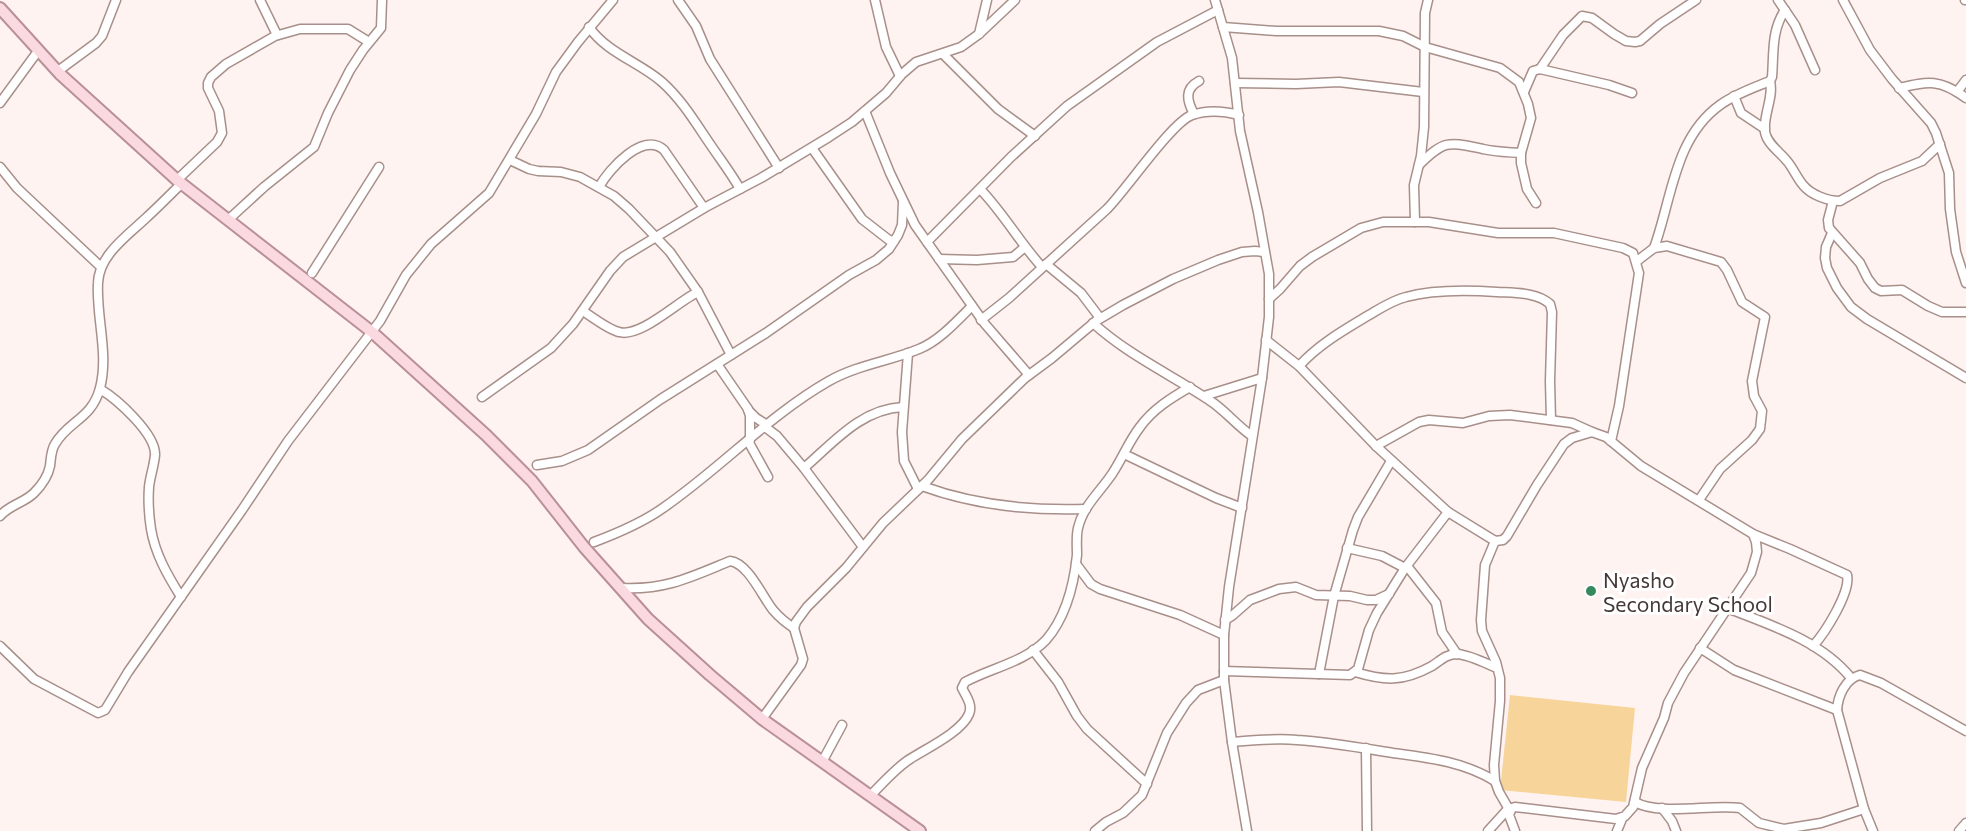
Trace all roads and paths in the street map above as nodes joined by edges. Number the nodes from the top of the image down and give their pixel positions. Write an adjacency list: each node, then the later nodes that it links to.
1 (116, 0): 27 (street)
2 (260, 0): 20 (street)
3 (382, 0): 21 (street)
4 (612, 0): 17 (street)
5 (678, 0): 54 (street)
6 (875, 0): 28 (street)
7 (987, 0): 19 (street)
8 (1015, 0): 19 (street)
9 (1215, 0): 15 (street)
10 (1428, 0): 22 (street)
11 (1778, 0): 16 (street)
12 (1844, 0): 33 (street)
13 (1689, 1): 25 (street)
14 (0, 8): 23 (main road)
15 (1218, 10): 18 (street); 47 (street)
16 (1785, 10): 26 (street); 31 (street)
17 (589, 27): 51 (street); 58 (street)
18 (1223, 27): 22 (street); 32 (street)
19 (979, 34): 24 (street)
20 (277, 35): 21 (street); 56 (street)
21 (369, 42): 64 (street)
22 (1425, 47): 34 (street); 35 (street)
23 (38, 51): 27 (main road); 38 (street)
24 (943, 54): 28 (street); 47 (street)
25 (1540, 69): 35 (street); 37 (street)
26 (1815, 70)
27 (58, 71): 56 (main road)
28 (900, 76): 42 (street)
29 (1966, 80): 36 (street)
30 (1199, 81): 44 (street)
31 (1770, 81): 39 (street); 46 (street)
32 (1235, 83): 34 (street); 45 (street)
33 (1899, 88): 36 (street); 48 (street)
34 (1423, 92): 55 (street)
35 (1524, 92): 50 (street)
36 (1957, 92): 40 (street)
37 (1632, 93)
38 (6, 94): 41 (street); 43 (street)
39 (1734, 96): 46 (street); 71 (street)
40 (1966, 98)
41 (0, 103)
42 (865, 111): 49 (street); 61 (street)
43 (0, 113)
44 (1194, 114): 45 (street); 75 (street)
45 (1239, 115): 72 (street)
46 (1765, 129): 60 (street)
47 (1035, 136): 59 (street)
48 (1940, 144): 60 (street); 78 (street)
49 (812, 148): 54 (street); 68 (street)
50 (1521, 153): 55 (street); 62 (street)
51 (510, 160): 57 (street); 86 (street)
52 (0, 167): 76 (street)
53 (379, 167): 77 (street)
54 (779, 168): 58 (street)
55 (1417, 168): 65 (street)
56 (179, 181): 64 (main road); 76 (street)
57 (599, 187): 63 (street); 67 (street)
58 (740, 189): 63 (street)
59 (981, 189): 69 (street); 70 (street)
60 (1833, 201): 66 (street)
61 (903, 202): 68 (street); 69 (street)
62 (1536, 203)
63 (704, 208): 67 (street)
64 (228, 220): 86 (main road)
65 (1415, 222): 74 (street); 80 (street)
66 (1832, 233): 83 (street); 94 (street)
67 (655, 237): 79 (street); 82 (street)
68 (894, 241): 89 (street)
69 (927, 242): 73 (street)
70 (1024, 247): 73 (street); 75 (street)
71 (1654, 248): 74 (street); 114 (street)
72 (1264, 252): 80 (street); 85 (street)
73 (939, 259): 81 (street)
74 (1637, 261): 106 (street)
75 (1044, 266): 84 (street); 85 (street)
76 (101, 267): 96 (street)
77 (312, 273)
78 (1966, 283)
79 (698, 292): 82 (street); 89 (street)
80 (1269, 299): 87 (street)
81 (972, 306): 84 (street); 88 (street)
82 (583, 311): 98 (street)
83 (1966, 312)
84 (981, 320): 92 (street)
85 (1097, 320): 92 (street); 95 (street)
86 (372, 332): 126 (main road); 129 (street)
87 (1266, 340): 91 (street); 93 (street)
88 (908, 352): 99 (street); 102 (street)
89 (731, 355): 90 (street)
90 (717, 364): 100 (street); 110 (street)
91 (1299, 366): 101 (street); 107 (street)
92 (1029, 375): 113 (street)
93 (1262, 378): 97 (street); 104 (street)
94 (1966, 378)
95 (1190, 387): 97 (street); 108 (street)
96 (100, 389): 117 (street); 129 (street)
97 (1204, 396): 104 (street)
98 (483, 397)
99 (903, 407): 111 (street); 113 (street)
100 (748, 409): 102 (street); 105 (street)
101 (1551, 420): 103 (street); 107 (street)
102 (766, 426): 105 (street); 111 (street)
103 (1592, 432): 106 (street); 120 (street)
104 (1252, 436): 115 (street)
105 (749, 441): 112 (street); 121 (street)
106 (1611, 441): 114 (street)
107 (1376, 446): 109 (street)
108 (1124, 454): 115 (street); 116 (street)
109 (1391, 460): 118 (street); 123 (street)
110 (537, 465)
111 (804, 468): 122 (street)
112 (768, 477)
113 (920, 488): 116 (street); 122 (street)
114 (1699, 500): 119 (street)
115 (1242, 507): 131 (street)
116 (1086, 509): 124 (street)
117 (1, 512)
118 (1448, 512): 120 (street); 125 (street)
119 (1753, 534): 130 (street); 135 (street)
120 (1495, 541): 139 (street)
121 (594, 542)
122 (863, 548): 132 (street)
123 (1347, 548): 125 (street); 128 (street)
124 (1076, 564): 133 (street); 137 (street)
125 (1406, 567): 127 (street); 138 (street)
126 (622, 588): 132 (street); 145 (main road)
127 (1389, 594): 128 (street); 140 (street)
128 (1334, 596): 131 (street); 141 (street)
129 (181, 597): 134 (street)
130 (1727, 608): 135 (street); 136 (street)
131 (1225, 620): 133 (street)
132 (794, 628): 145 (street)
133 (1224, 635): 142 (street)
134 (0, 646)
135 (1813, 646): 143 (street)
136 (1700, 648): 144 (street); 154 (street)
137 (1032, 650): 152 (street); 153 (street)
138 (1457, 654): 139 (street); 140 (street)
139 (1497, 668): 151 (street)
140 (1355, 672): 141 (street)
141 (1319, 674): 142 (street)
142 (1224, 675): 148 (street); 152 (street)
143 (1851, 678): 144 (street); 147 (street)
144 (1838, 710): 157 (street)
145 (762, 719): 150 (main road)
146 (842, 725): 150 (street)
147 (1966, 730)
148 (1232, 741): 149 (street); 162 (street)
149 (1366, 748): 151 (street); 163 (street)
150 (822, 762): 153 (main road)
151 (1495, 781): 156 (street)
152 (1147, 784): 161 (street)
153 (870, 796): 160 (main road)
154 (1635, 802): 155 (street); 158 (street)
155 (1662, 808): 157 (street); 167 (street)
156 (1509, 810): 158 (street); 164 (street); 165 (street)
157 (1864, 810): 168 (street)
158 (1622, 819): 166 (street)
159 (1966, 823): 169 (street)
160 (920, 831)
161 (1095, 831)
162 (1247, 831)
163 (1367, 831)
164 (1488, 831)
165 (1515, 831)
166 (1617, 831)
167 (1676, 831)
168 (1873, 831)
169 (1959, 831)

